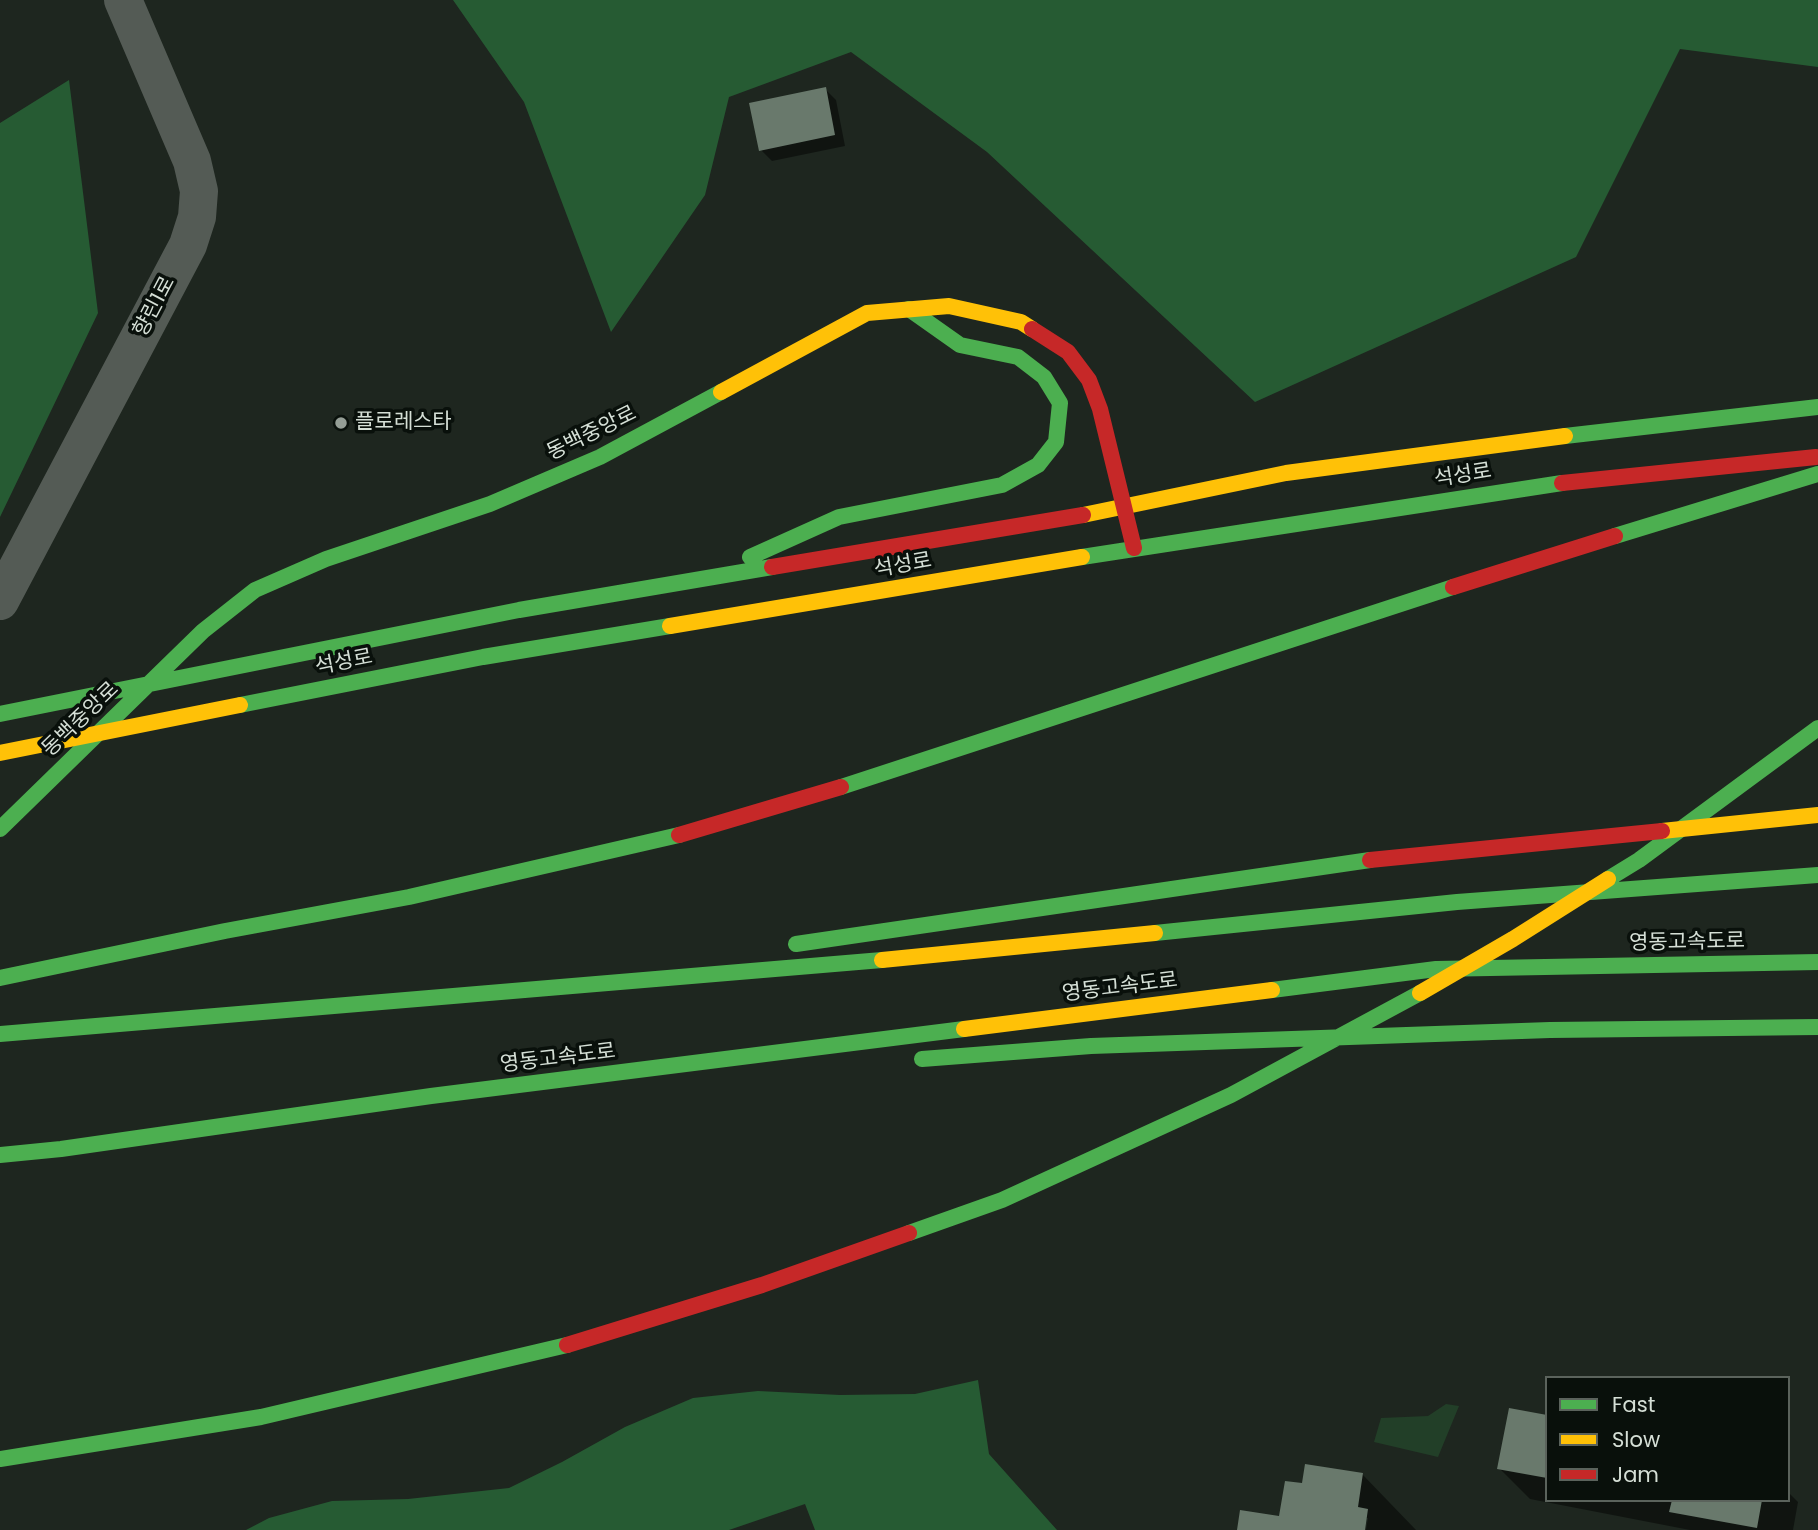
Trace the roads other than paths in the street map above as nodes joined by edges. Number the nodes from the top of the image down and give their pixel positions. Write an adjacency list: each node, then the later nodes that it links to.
1 (122, 0): 9 (street, 향린1로)
2 (909, 309): 6 (main road, 동백중앙로); 8 (main road); 14 (main road, 동백중앙로)
3 (1818, 407): 6 (main road)
4 (1818, 457): 7 (main road, 석성로)
5 (1818, 474): 19 (main road)
6 (1124, 508): 7 (main road, 동백중앙로); 8 (main road)
7 (1134, 548): 12 (main road, 석성로)
8 (701, 580): 10 (main road)
9 (0, 601)
10 (0, 713)
11 (1818, 727): 27 (main road)
12 (0, 753)
13 (1818, 815): 16 (main road)
14 (0, 829)
15 (1818, 875): 20 (main road)
16 (784, 946)
17 (701, 959): 20 (main road)
18 (1818, 962): 25 (main road, 영동고속도로)
19 (0, 978)
20 (452, 996): 22 (main road)
21 (1818, 1027): 23 (main road)
22 (0, 1034)
23 (912, 1059)
24 (761, 1071): 25 (main road, 영동고속도로)
25 (431, 1096): 26 (main road, 영동고속도로)
26 (0, 1155)
27 (0, 1459)

